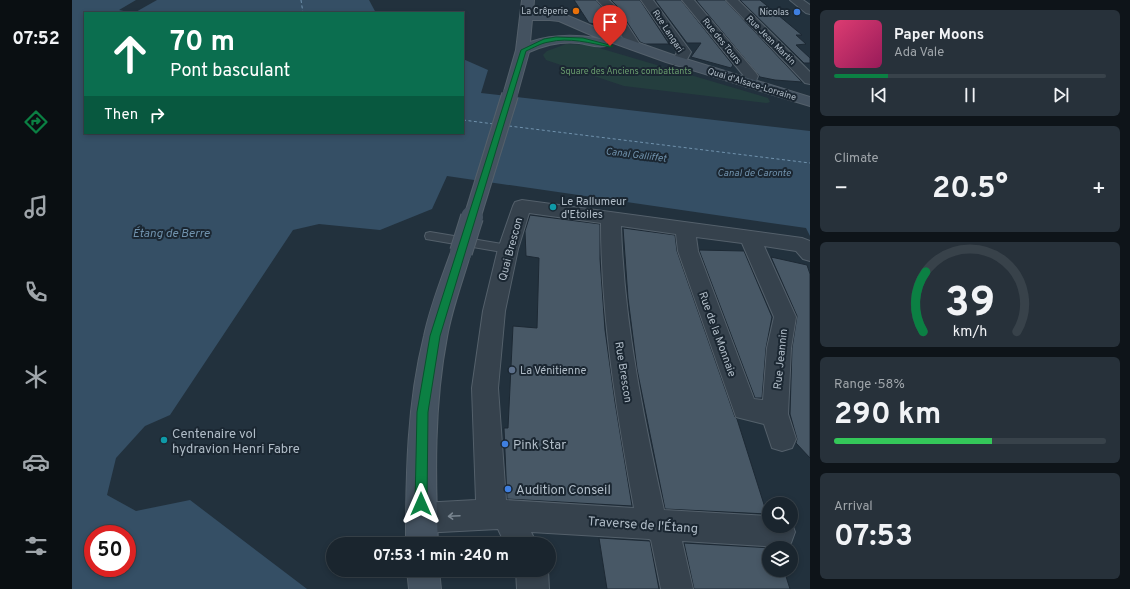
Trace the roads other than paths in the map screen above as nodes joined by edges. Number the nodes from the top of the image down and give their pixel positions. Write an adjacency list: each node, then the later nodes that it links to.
1 (528, 0): 8 (main road)
2 (603, 0): 9 (street)
3 (647, 0): 11 (street, Rue Langari)
4 (688, 0): 13 (street, Rue des Tours)
5 (732, 0): 12 (street, Rue Jean Martin)
6 (796, 0): 7 (street)
7 (810, 11)
8 (527, 21): 9 (main road, Quai d'Alsace-Lorraine); 10 (main road); 11 (main road)
9 (635, 46): 11 (main road, Quai d'Alsace-Lorraine)
10 (523, 52): 11 (main road, Quai d'Alsace-Lorraine); 25 (main road, bridge)
11 (675, 61): 13 (main road, Quai d'Alsace-Lorraine)
12 (810, 80)
13 (749, 83): 14 (main road, Quai d'Alsace-Lorraine)
14 (810, 102)
15 (610, 218): 16 (street, Quai Brescon); 19 (street, Quai Brescon); 24 (street, Rue Brescon)
16 (685, 228): 18 (street, Quai Brescon); 21 (street, Rue de la Monnaie)
17 (430, 236): 19 (lane)
18 (740, 236): 20 (street, Quai Brescon); 21 (street, Rue Jeannin)
19 (508, 249): 23 (street, Quai Brescon)
20 (810, 254)
21 (775, 414): 22 (street, Rue Jeannin)
22 (782, 439)
23 (499, 514): 24 (street, Traverse de l'Étang); 25 (street, one-way to 25); 27 (street)
24 (657, 525): 26 (street, Traverse de l'Étang); 32 (street, Rue Brescon)
25 (422, 531)
26 (762, 531)
27 (516, 537)
28 (424, 577): 30 (main road)
29 (532, 577): 31 (street)
30 (425, 589)
31 (533, 589)
32 (677, 589)

